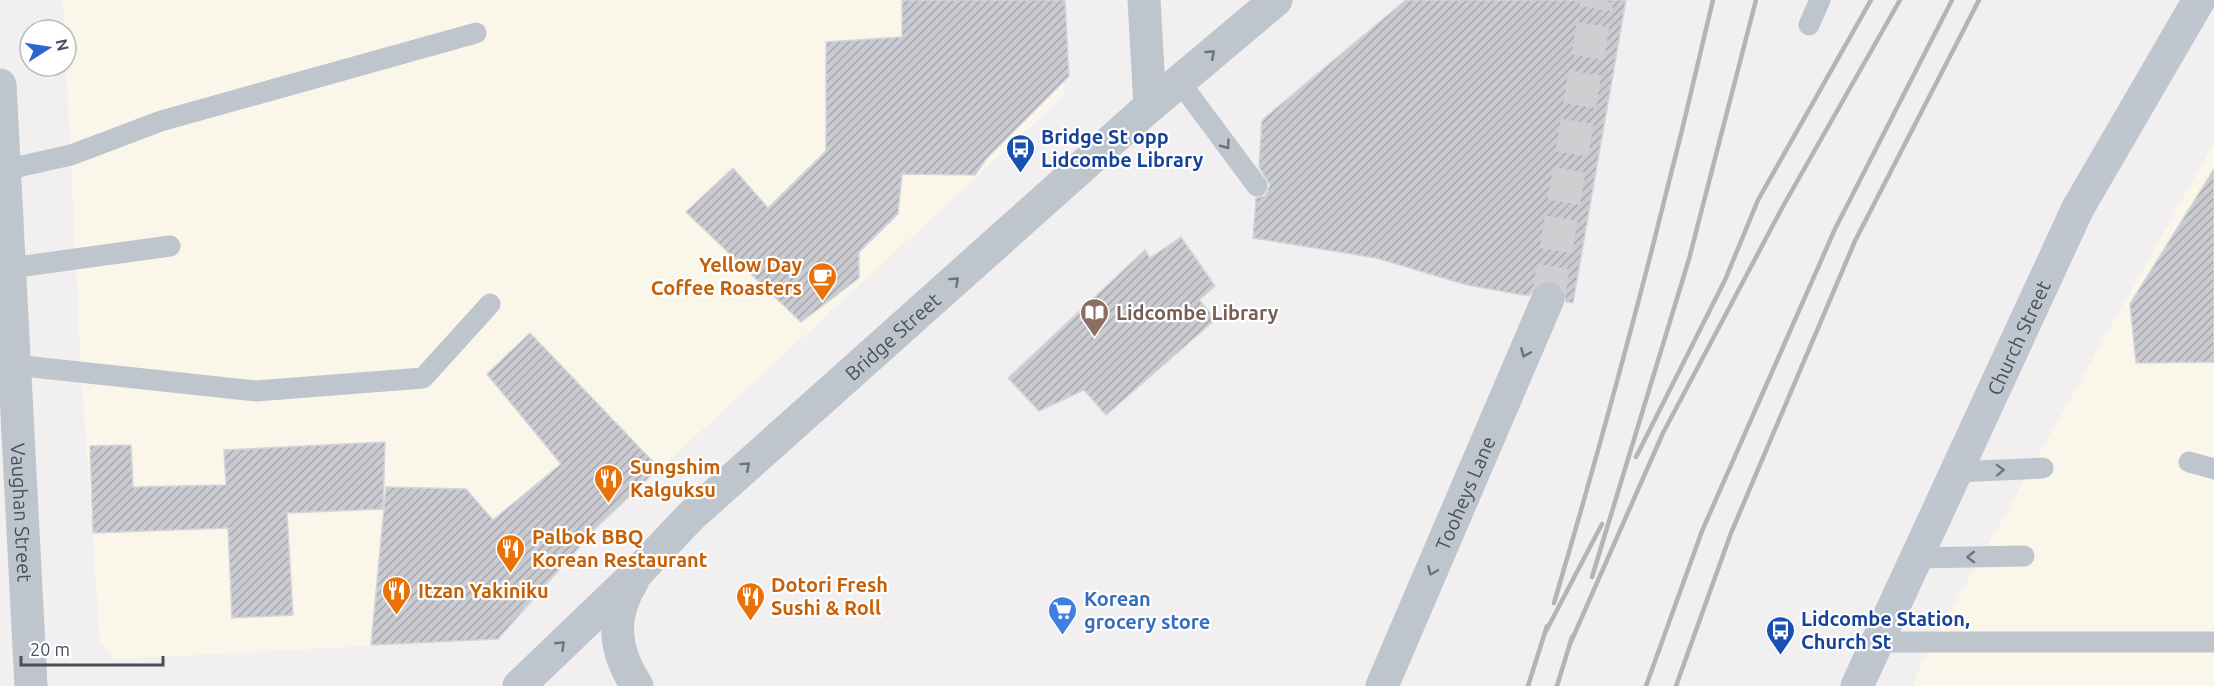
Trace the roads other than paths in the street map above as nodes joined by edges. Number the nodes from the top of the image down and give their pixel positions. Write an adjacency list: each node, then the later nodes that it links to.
1 (1144, 0): 9 (street)
2 (1276, 0): 7 (street, Bridge Street, one-way to 2)
3 (1820, 0): 5 (lane)
4 (2199, 0): 20 (main road, Church Street)
5 (1809, 25)
6 (476, 33): 10 (lane)
7 (1179, 81): 9 (street, Bridge Street); 11 (lane, one-way to 11)
8 (0, 86): 10 (street, Vaughan Street)
9 (1150, 106): 23 (street, Bridge Street, one-way to 9)
10 (4, 170): 13 (street, Vaughan Street)
11 (1257, 186)
12 (170, 246): 13 (lane)
13 (10, 268): 16 (street, Vaughan Street)
14 (1548, 299): 29 (street, Tooheys Lane, one-way to 29)
15 (490, 304): 16 (lane)
16 (14, 365): 26 (street, Vaughan Street)
17 (2189, 462): 19 (lane)
18 (2043, 468): 20 (lane, one-way to 18)
19 (2214, 470)
20 (1957, 472): 22 (main road, Church Street)
21 (2024, 556): 22 (lane, one-way to 22)
22 (1917, 558): 24 (main road, Church Street)
23 (638, 572): 27 (street, Bridge Street, one-way to 23); 28 (street)
24 (1878, 642): 25 (lane); 30 (main road, Church Street)
25 (2214, 642)
26 (31, 686)
27 (519, 686)
28 (637, 686)
29 (1382, 686)
30 (1857, 686)

